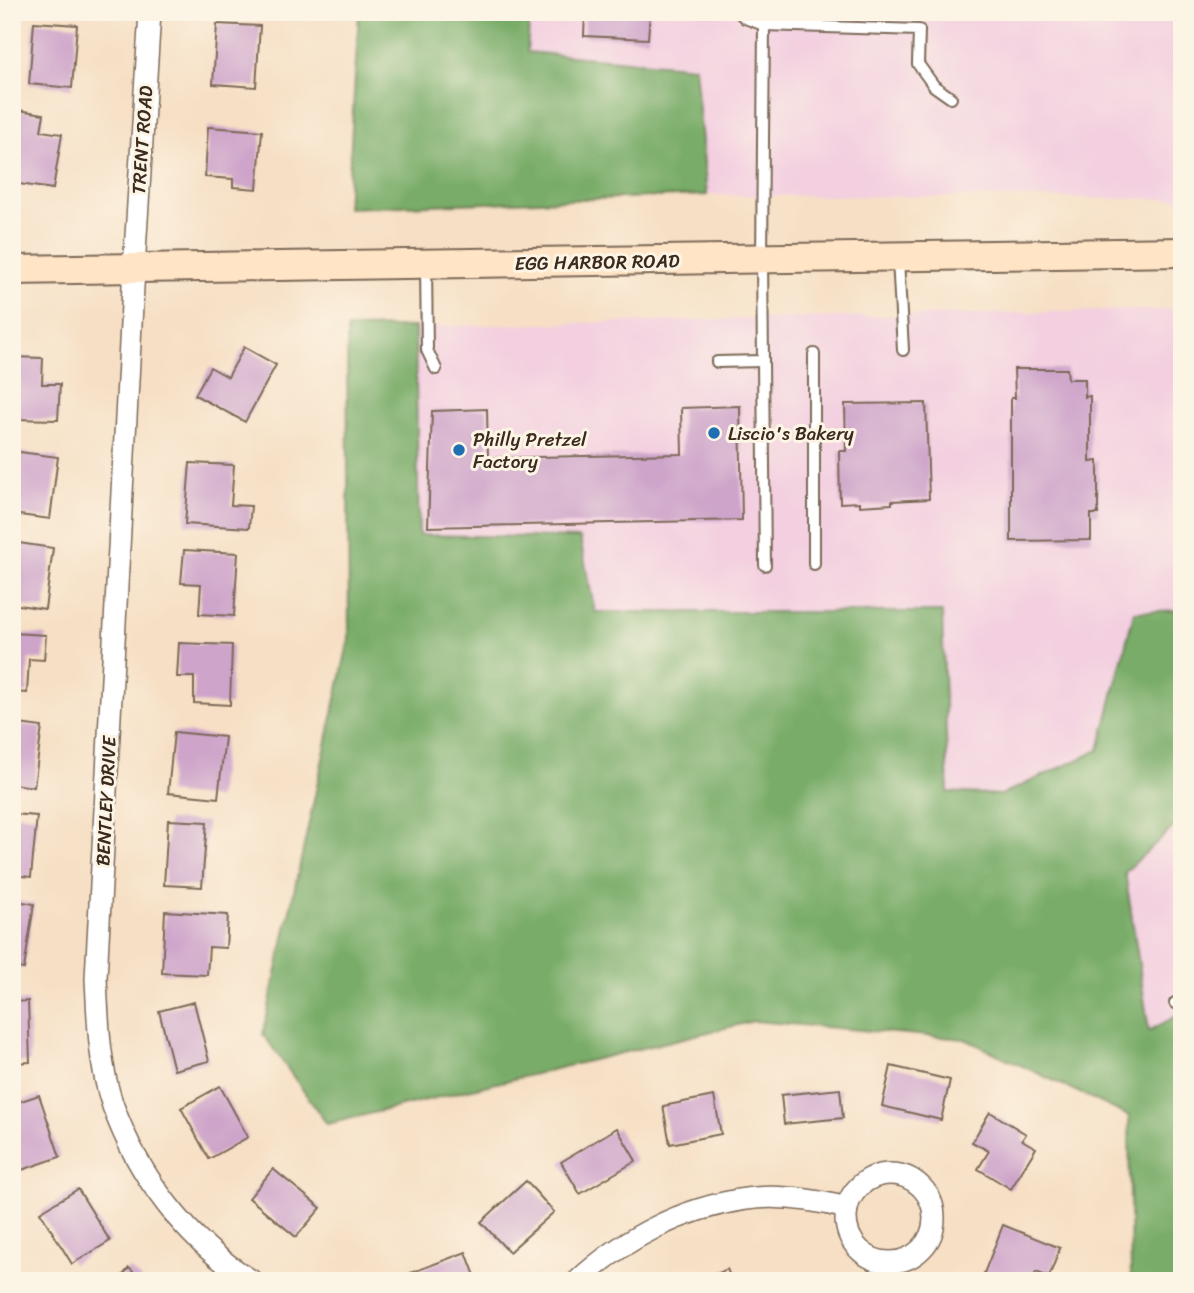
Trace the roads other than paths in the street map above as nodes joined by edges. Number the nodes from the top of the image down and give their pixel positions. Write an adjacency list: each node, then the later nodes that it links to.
1 (150, 12): 9 (street, TRENT ROAD)
2 (739, 12): 3 (lane)
3 (764, 25): 4 (lane); 7 (lane)
4 (951, 98)
5 (1182, 252): 6 (main road, EGG HARBOR ROAD)
6 (898, 257): 7 (main road, EGG HARBOR ROAD); 11 (lane)
7 (762, 259): 8 (main road, EGG HARBOR ROAD); 13 (lane)
8 (426, 264): 9 (main road, EGG HARBOR ROAD); 15 (lane)
9 (134, 268): 10 (main road, EGG HARBOR ROAD); 19 (street, BENTLEY DRIVE)
10 (12, 270)
11 (903, 350)
12 (814, 354): 16 (lane)
13 (763, 361): 14 (lane); 17 (lane)
14 (717, 362)
15 (436, 369)
16 (814, 564)
17 (765, 565)
18 (847, 1208): 18 (street); 20 (street)
19 (252, 1281)
20 (578, 1281)

